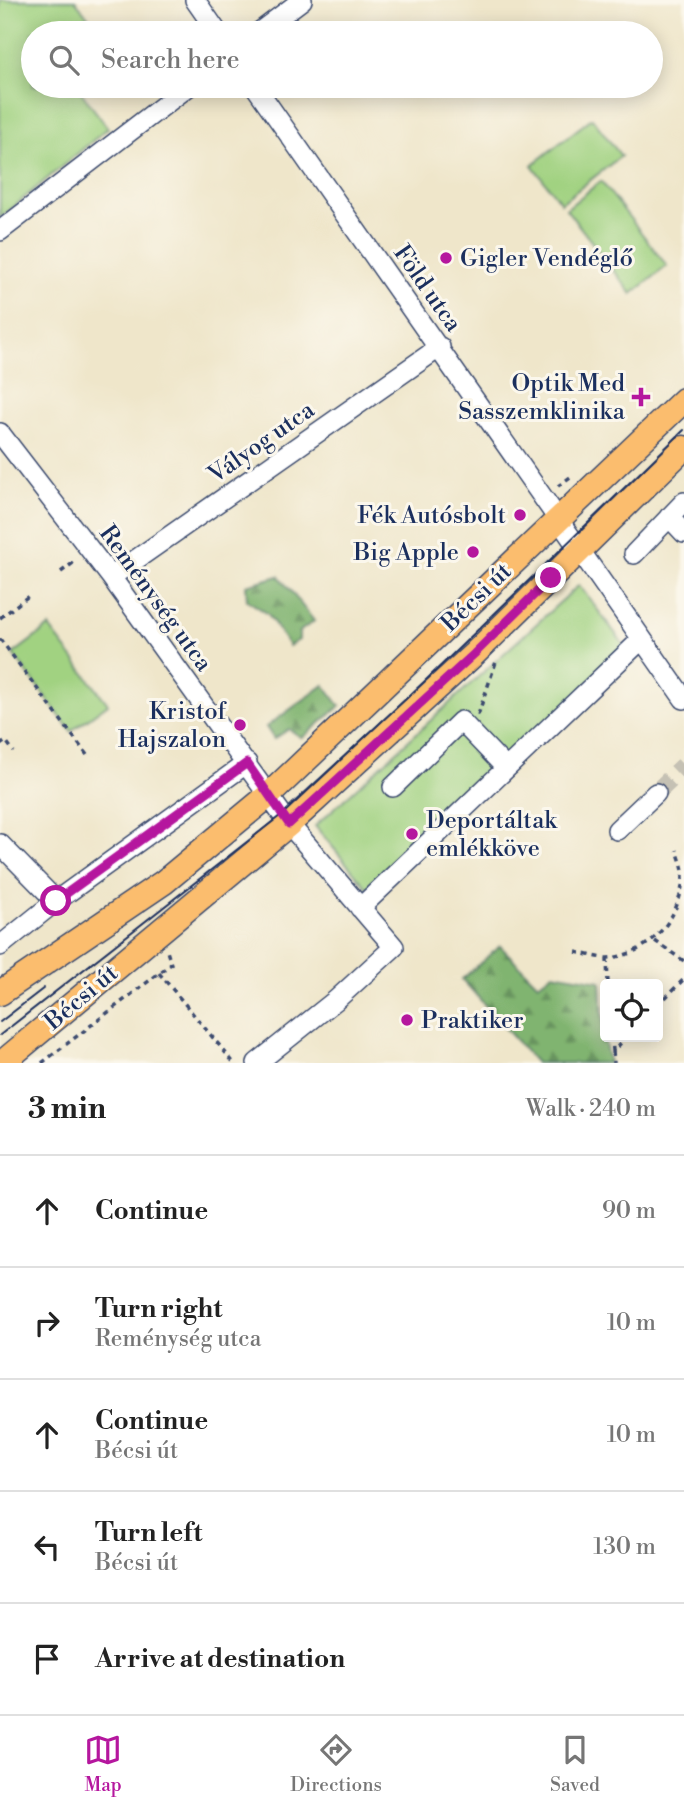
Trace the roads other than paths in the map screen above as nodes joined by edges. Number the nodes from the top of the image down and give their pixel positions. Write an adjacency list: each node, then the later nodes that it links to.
1 (195, 0): 3 (street)
2 (302, 0): 4 (street)
3 (210, 21)
4 (274, 21)
5 (173, 98): 7 (street)
6 (264, 98): 8 (street, Föld utca)
7 (0, 231)
8 (440, 347): 14 (street, Föld utca); 18 (street, Vályog utca)
9 (684, 400): 14 (main road, Bécsi út)
10 (0, 433): 18 (street, Reménység utca)
11 (684, 448): 16 (main road, Bécsi út)
12 (684, 502): 13 (street)
13 (669, 517): 15 (street); 17 (street)
14 (557, 520): 16 (street, Föld utca); 25 (main road, Bécsi út)
15 (684, 533)
16 (579, 550): 19 (street, Föld utca); 26 (main road, Bécsi út)
17 (634, 554)
18 (111, 577): 21 (street, Reménység utca)
19 (642, 639): 20 (street, Föld utca); 22 (street)
20 (682, 692)
21 (247, 763): 25 (street, Reménység utca); 29 (street)
22 (506, 768): 23 (street); 30 (street)
23 (393, 787)
24 (656, 793): 27 (street)
25 (269, 795): 26 (street); 32 (main road, Bécsi út)
26 (289, 824): 30 (street); 33 (main road, Bécsi út)
27 (617, 830)
28 (0, 844): 29 (street)
29 (56, 901): 31 (street)
30 (360, 908): 34 (street)
31 (0, 946)
32 (0, 993)
33 (2, 1063)
34 (257, 1063)

